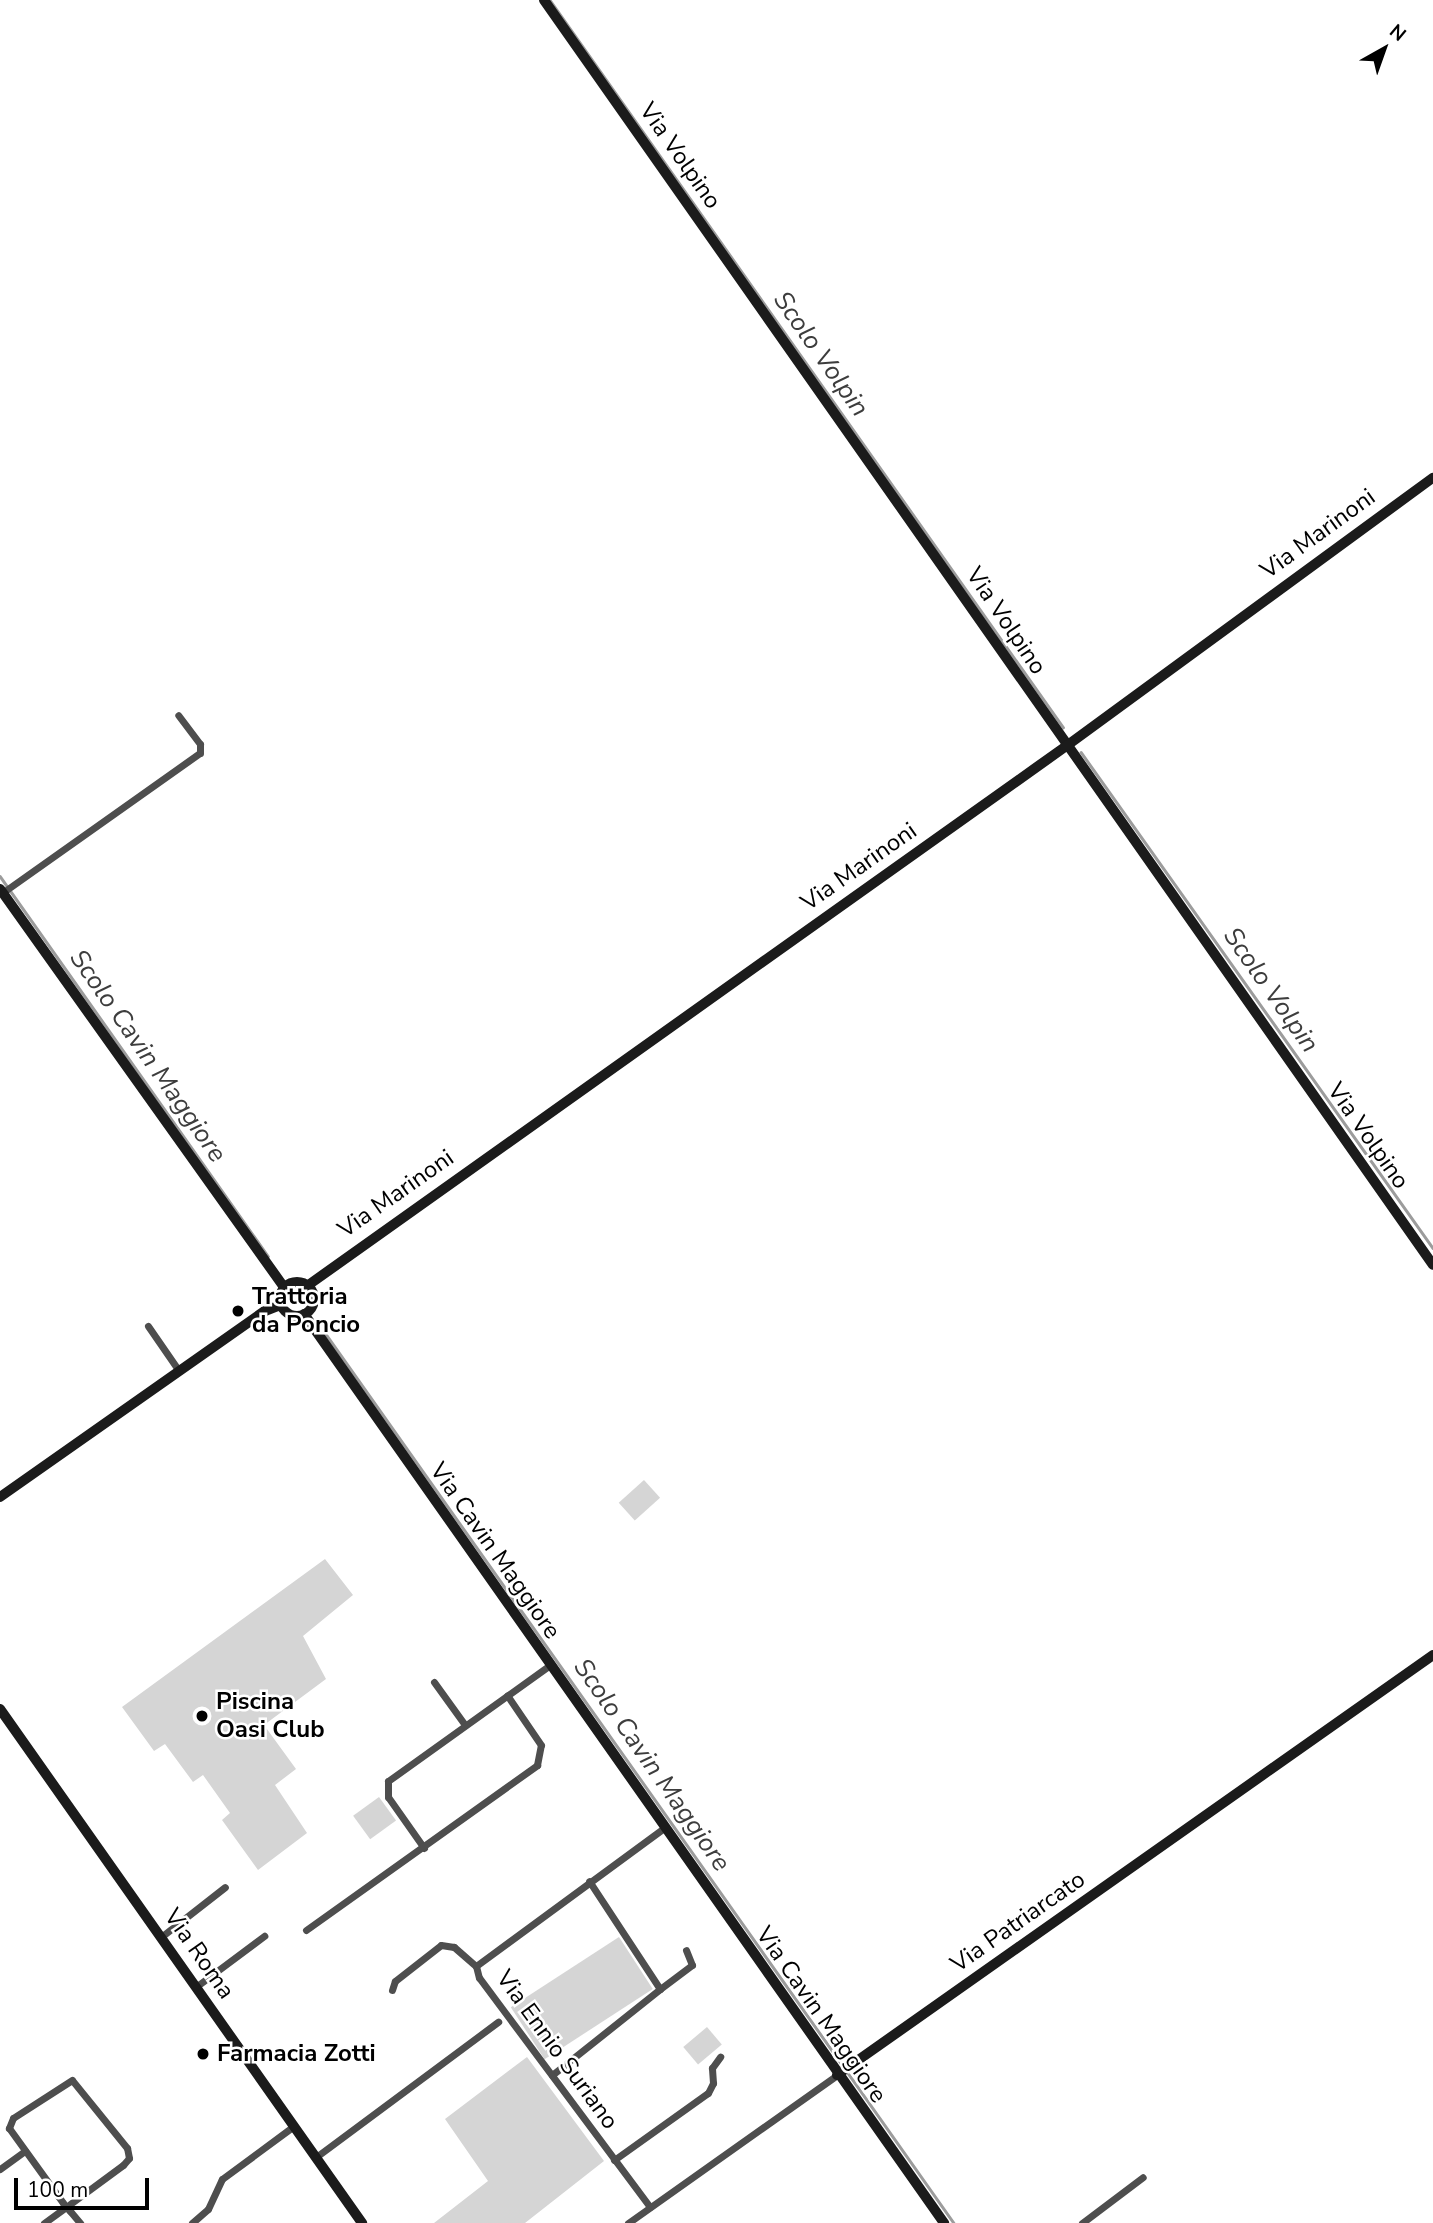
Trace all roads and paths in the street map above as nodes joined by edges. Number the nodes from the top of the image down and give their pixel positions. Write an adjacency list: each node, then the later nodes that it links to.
1 (544, 0): 4 (street, Via Volpino)
2 (1433, 478): 4 (street, Via Marinoni)
3 (178, 715): 5 (street)
4 (1065, 747): 6 (street, Via Volpino); 7 (street, Via Marinoni)
5 (6, 889): 8 (street)
6 (1432, 1258)
7 (307, 1286): 8 (street); 10 (street)
8 (284, 1287): 9 (street)
9 (281, 1305): 10 (street); 12 (street)
10 (304, 1314): 15 (street, Via Cavin Maggiore)
11 (148, 1326): 12 (street)
12 (179, 1371): 13 (street)
13 (0, 1497)
14 (1433, 1655): 34 (street, Via Patriarcato)
15 (551, 1665): 17 (street); 20 (street, Via Cavin Maggiore)
16 (434, 1682): 19 (street)
17 (507, 1695): 19 (street); 21 (street)
18 (0, 1709): 26 (street, Via Roma)
19 (465, 1725): 21 (street)
20 (664, 1828): 22 (street, Via Ennio Suriano); 34 (street, Via Cavin Maggiore)
21 (424, 1848): 24 (street)
22 (589, 1881): 28 (street, Via Ennio Suriano); 30 (street)
23 (225, 1887): 26 (street)
24 (306, 1930)
25 (264, 1936): 29 (street)
26 (161, 1937): 29 (street, Via Roma)
27 (686, 1950): 30 (street)
28 (476, 1966): 31 (street); 35 (street, Via Ennio Suriano)
29 (197, 1986): 36 (street, Via Roma)
30 (660, 1989): 35 (street)
31 (393, 1990)
32 (498, 2022): 38 (street)
33 (720, 2057): 39 (street)
34 (843, 2071): 43 (street, Via Patriarcato); 49 (street, Via Cavin Maggiore)
35 (552, 2076): 39 (street, Via Ennio Suriano)
36 (294, 2126): 38 (street, Via Roma); 46 (street)
37 (25, 2151): 40 (street); 42 (street); 42 (street)
38 (316, 2157): 47 (street, Via Roma)
39 (614, 2160): 43 (street, Via Ennio Suriano)
40 (0, 2169)
41 (1143, 2177): 50 (street)
42 (66, 2207): 44 (street); 45 (street)
43 (650, 2207): 48 (street, Via Patriarcato)
44 (44, 2223)
45 (80, 2223)
46 (192, 2223)
47 (362, 2223)
48 (628, 2223)
49 (944, 2223)
50 (1082, 2223)

